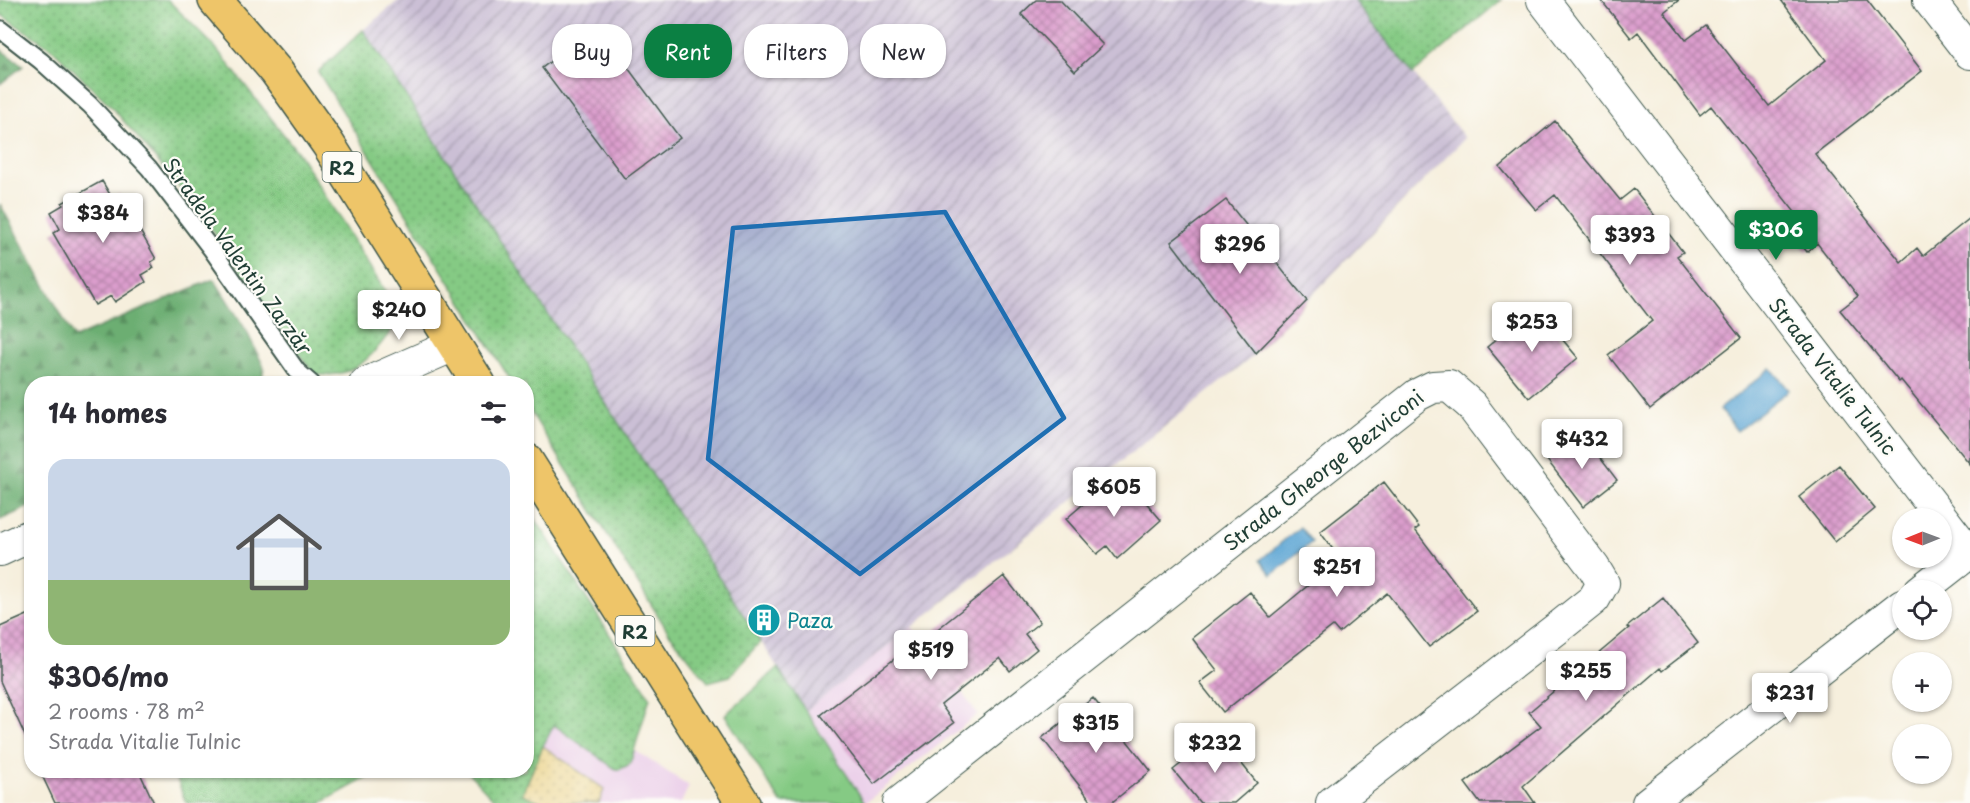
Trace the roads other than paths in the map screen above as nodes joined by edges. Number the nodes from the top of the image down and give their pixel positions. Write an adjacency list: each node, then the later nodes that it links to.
1 (215, 0): 6 (main road, R2)
2 (1543, 0): 13 (street, Strada Vitalie Tulnic)
3 (1929, 0): 5 (street)
4 (0, 29): 7 (lane, Stradela Valentin Zarzăr)
5 (1970, 53)
6 (454, 345): 8 (street); 9 (main road, R2)
7 (303, 376)
8 (383, 376)
9 (474, 376)
10 (534, 473): 16 (main road, R2)
11 (24, 539): 12 (street)
12 (0, 550)
13 (1970, 552): 14 (street)
14 (1934, 580)
15 (1892, 613): 19 (street)
16 (743, 803)
17 (899, 803): 18 (street, Strada Gheorge Bezviconi)
18 (1332, 803)
19 (1648, 803)

